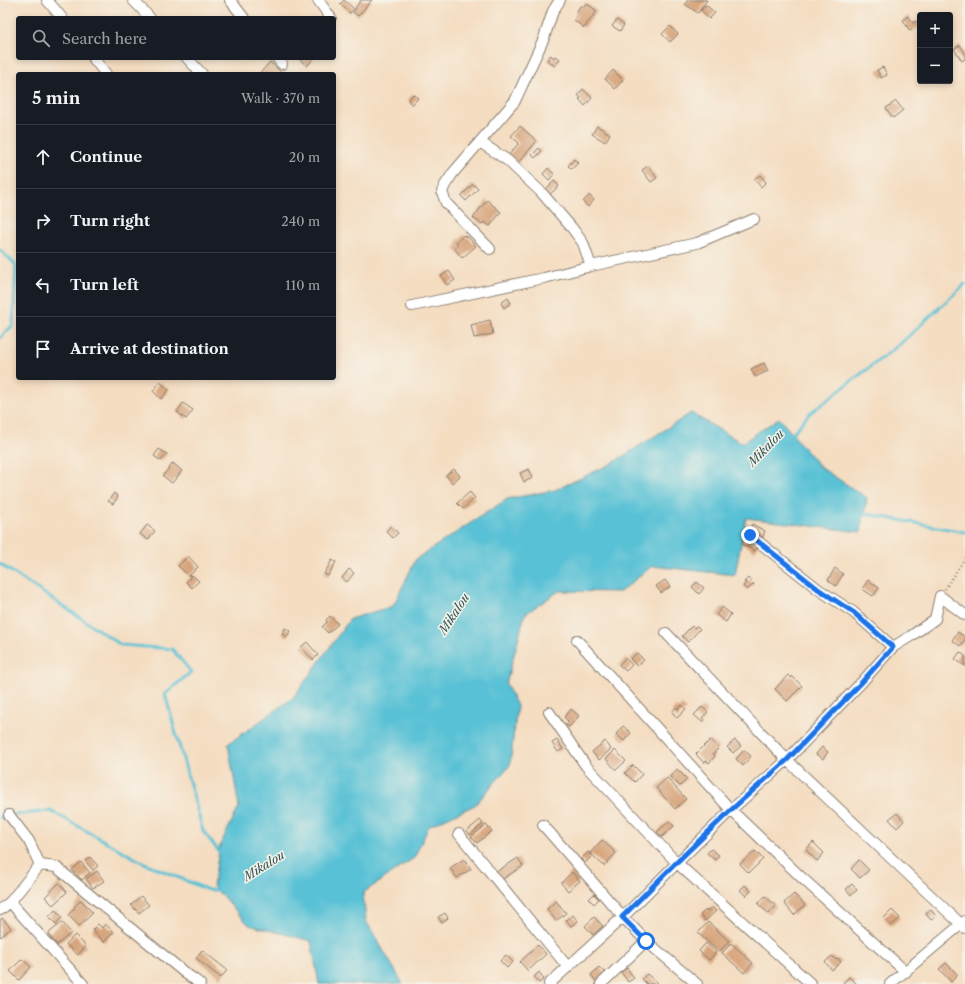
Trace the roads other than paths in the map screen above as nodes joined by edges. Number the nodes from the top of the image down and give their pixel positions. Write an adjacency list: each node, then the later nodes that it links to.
1 (47, 0): 6 (street)
2 (133, 0): 7 (street)
3 (230, 0): 8 (street)
4 (318, 0): 9 (street)
5 (560, 0): 14 (street)
6 (60, 16)
7 (148, 16)
8 (242, 16)
9 (330, 16)
10 (95, 60): 12 (street)
11 (189, 60): 13 (street)
12 (104, 72)
13 (200, 72)
14 (480, 142): 16 (street); 17 (street)
15 (754, 219): 17 (street)
16 (490, 249)
17 (591, 266): 18 (street)
18 (412, 306)
19 (750, 535): 23 (street)
20 (965, 615): 23 (street)
21 (666, 633): 25 (street)
22 (577, 640): 26 (street)
23 (893, 647): 25 (street)
24 (549, 712): 30 (street)
25 (787, 760): 26 (street); 35 (street)
26 (731, 810): 30 (street); 38 (street)
27 (9, 815): 31 (street)
28 (543, 825): 34 (street)
29 (459, 834): 37 (street)
30 (677, 862): 34 (street); 44 (street)
31 (40, 865): 32 (street); 40 (street)
32 (10, 902): 33 (street); 39 (street)
33 (0, 910)
34 (622, 917): 36 (street); 37 (street)
35 (964, 925): 38 (street)
36 (646, 941): 42 (street); 43 (street)
37 (567, 966): 41 (street)
38 (906, 972): 45 (street)
39 (83, 984)
40 (200, 984)
41 (549, 984)
42 (601, 984)
43 (696, 984)
44 (811, 984)
45 (890, 984)

